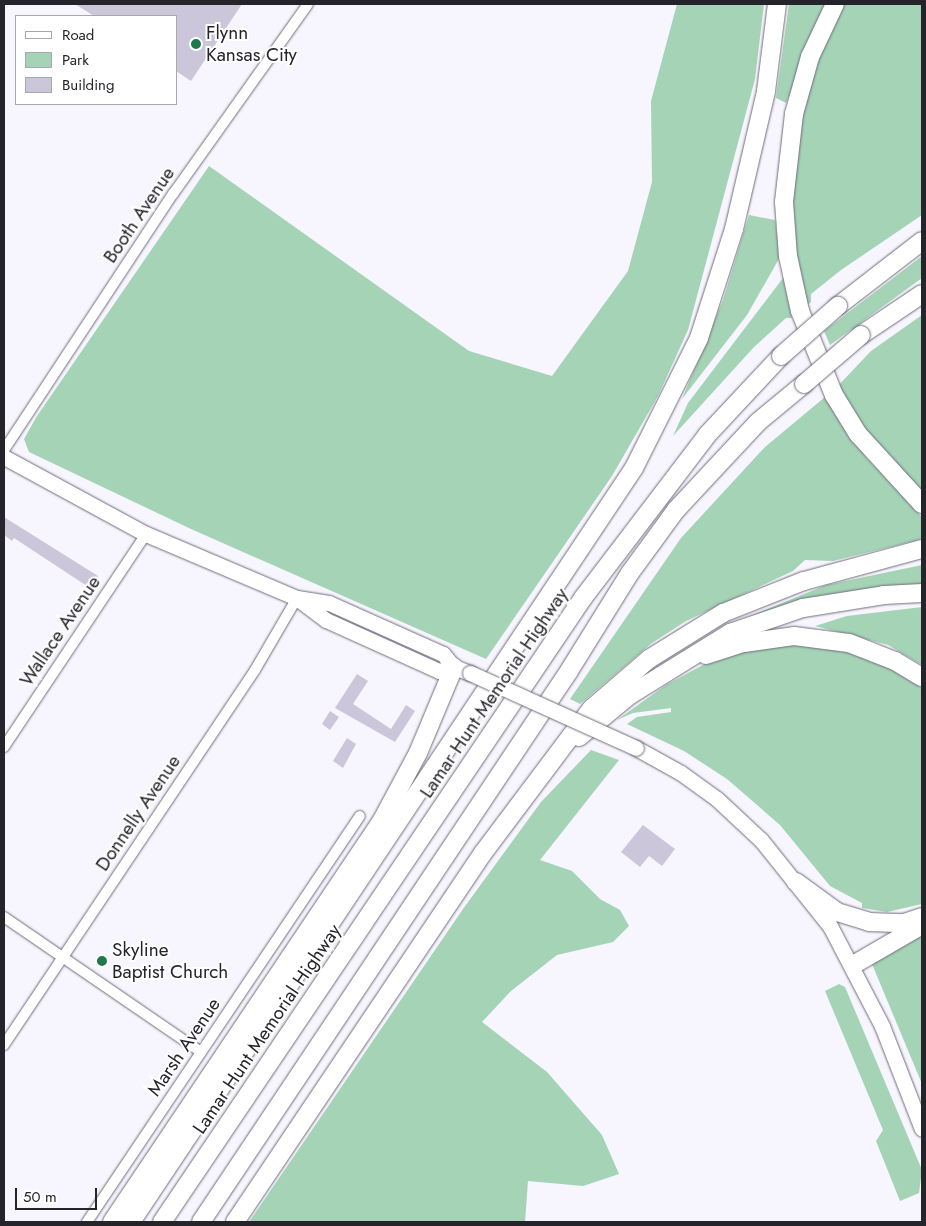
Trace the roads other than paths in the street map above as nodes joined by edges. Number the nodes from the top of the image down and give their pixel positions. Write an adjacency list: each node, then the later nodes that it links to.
1 (308, 4): 6 (street, Booth Avenue)
2 (777, 4): 30 (highway)
3 (834, 4): 8 (highway)
4 (922, 241): 31 (highway, Lamar Hunt Memorial Highway, bridge)
5 (922, 294): 32 (highway, bridge)
6 (4, 450)
7 (4, 457): 9 (main road)
8 (922, 504)
9 (146, 534): 12 (main road); 16 (street, Wallace Avenue)
10 (919, 550): 17 (highway)
11 (922, 593): 13 (highway)
12 (297, 598): 14 (main road); 23 (street, Donnelly Avenue)
13 (682, 662): 15 (highway); 17 (highway)
14 (462, 670): 19 (main road, bridge); 29 (highway)
15 (922, 678)
16 (4, 747)
17 (516, 806): 33 (highway)
18 (360, 816): 26 (street, Marsh Avenue)
19 (796, 882): 21 (highway); 24 (main road)
20 (4, 917): 23 (street)
21 (922, 917)
22 (922, 925): 24 (highway)
23 (62, 957): 25 (street, Donnelly Avenue); 26 (street)
24 (853, 965): 27 (main road)
25 (4, 1045)
26 (201, 1052): 28 (street, Marsh Avenue)
27 (922, 1129)
28 (86, 1222)
29 (112, 1222)
30 (130, 1222)
31 (162, 1222)
32 (201, 1222)
33 (234, 1222)

